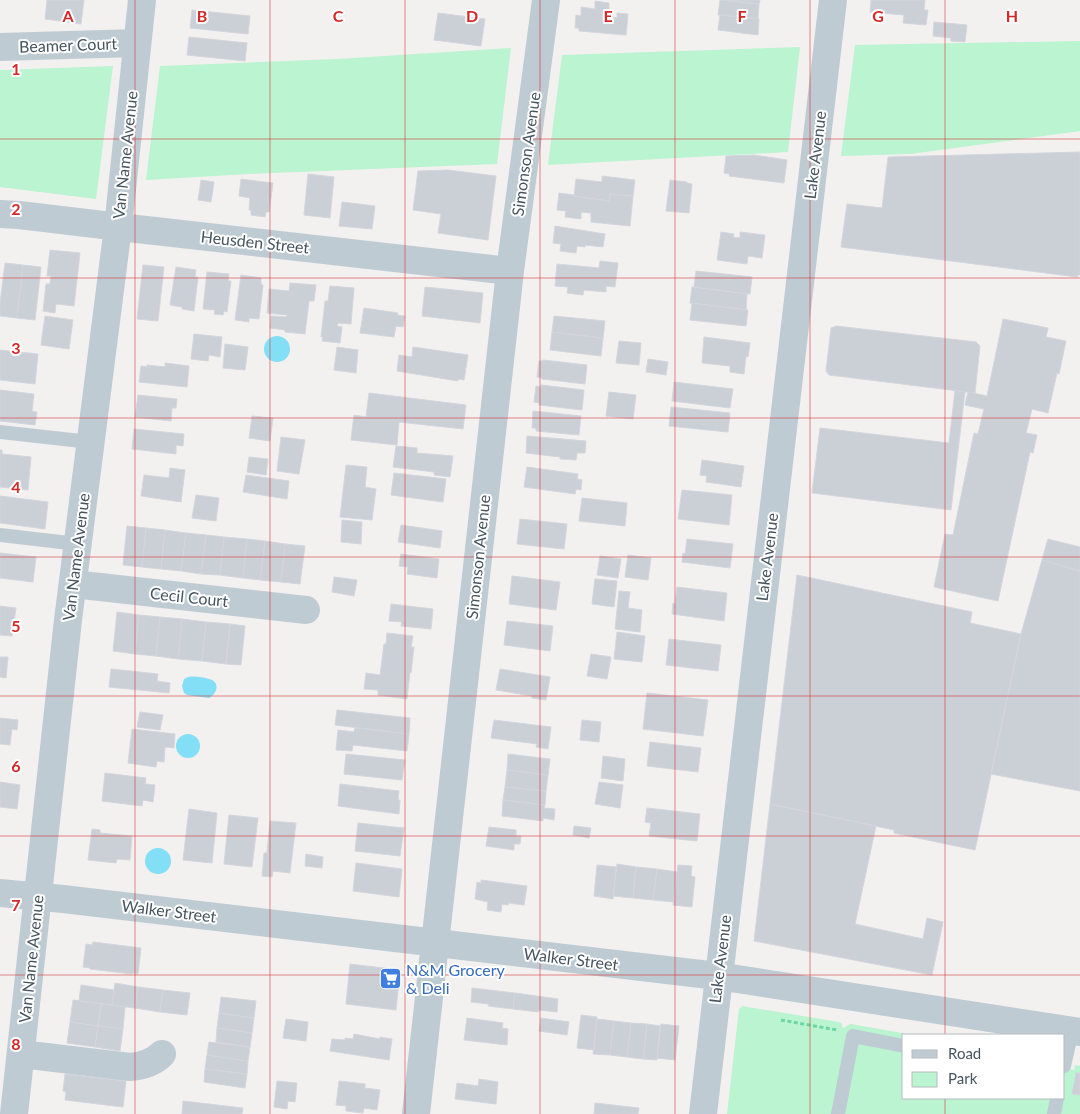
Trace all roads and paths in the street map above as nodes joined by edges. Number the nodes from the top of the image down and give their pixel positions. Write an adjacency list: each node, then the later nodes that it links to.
1 (142, 0): 5 (street, Van Name Avenue)
2 (546, 0): 8 (street, Simonson Avenue)
3 (832, 3): 18 (street, Lake Avenue)
4 (0, 47): 5 (street, Beamer Court)
5 (136, 50): 7 (street, Van Name Avenue)
6 (0, 214): 7 (street, Heusden Street)
7 (118, 227): 8 (street, Heusden Street); 10 (street, Van Name Avenue)
8 (510, 271): 17 (street, Simonson Avenue)
9 (0, 432): 10 (lane)
10 (90, 442): 12 (street, Van Name Avenue)
11 (0, 535): 12 (lane)
12 (78, 544): 13 (street, Van Name Avenue)
13 (73, 584): 14 (street, Cecil Court); 16 (street, Van Name Avenue)
14 (306, 610)
15 (0, 893): 16 (street, Walker Street)
16 (38, 896): 17 (street, Walker Street); 23 (street, Van Name Avenue)
17 (435, 942): 18 (street, Walker Street); 28 (street, Simonson Avenue)
18 (718, 976): 20 (street, Walker Street); 29 (street, Lake Avenue)
19 (781, 1020): 21 (path)
20 (1076, 1031): 25 (lane)
21 (848, 1034): 22 (lane); 30 (lane)
22 (902, 1046)
23 (21, 1054): 24 (street); 27 (street, Van Name Avenue)
24 (162, 1054)
25 (1065, 1063)
26 (1057, 1099): 31 (lane)
27 (14, 1114)
28 (416, 1114)
29 (703, 1114)
30 (838, 1114)
31 (1054, 1114)

